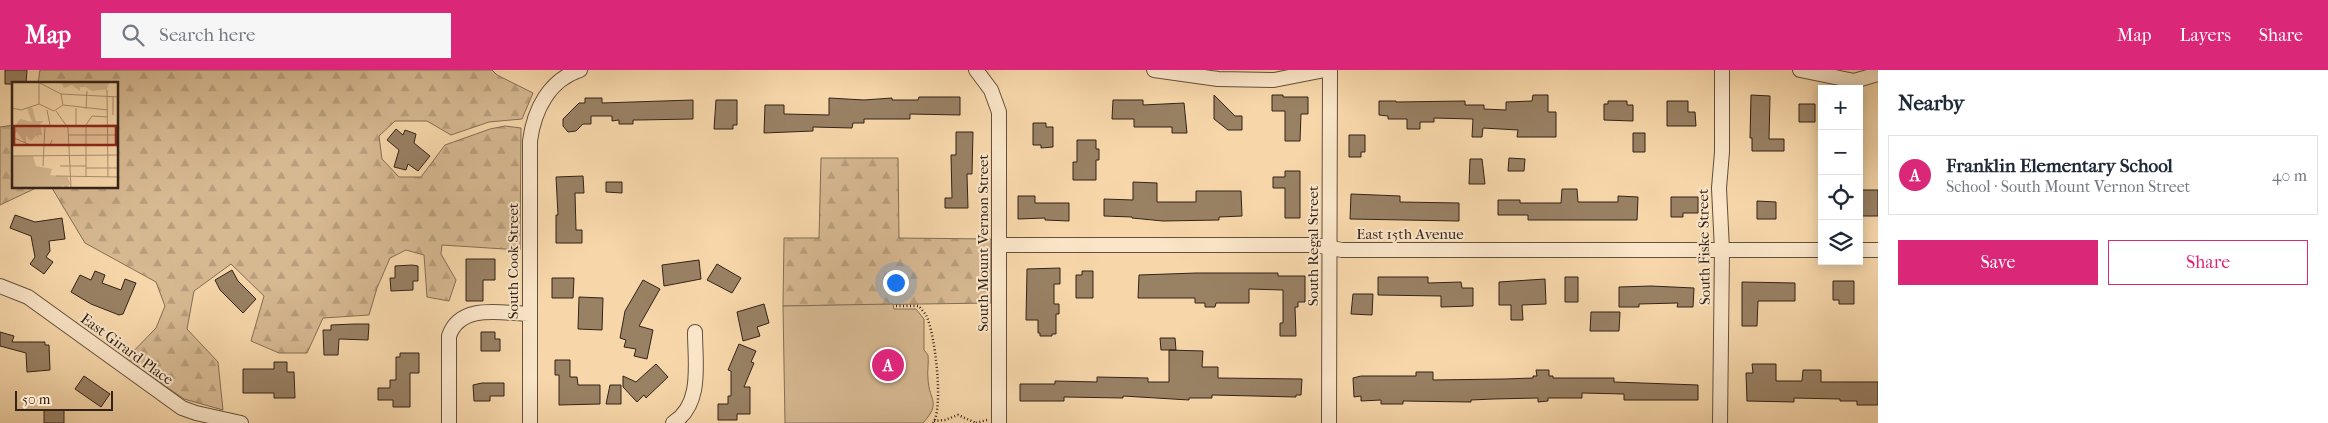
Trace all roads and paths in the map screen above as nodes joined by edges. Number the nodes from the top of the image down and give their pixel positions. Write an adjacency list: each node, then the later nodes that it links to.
1 (580, 70): 17 (street, South Cook Street)
2 (976, 70): 9 (street, South Mount Vernon Street)
3 (1154, 70): 4 (street)
4 (1324, 70)
5 (1330, 70): 10 (street, South Regal Street)
6 (1722, 70): 11 (street, South Fiske Street)
7 (1800, 70): 8 (street)
8 (1878, 74)
9 (999, 245): 10 (street, East 15th Avenue); 19 (street, South Mount Vernon Street)
10 (1329, 248): 11 (street, East 15th Avenue); 26 (street, South Regal Street)
11 (1722, 250): 12 (street, East 15th Avenue); 27 (street, South Fiske Street)
12 (1818, 250)
13 (1863, 250): 14 (street)
14 (1878, 250)
15 (0, 286): 21 (street, East Girard Place)
16 (896, 306): 20 (path)
17 (529, 314): 22 (street); 23 (street, South Cook Street)
18 (695, 332): 24 (street)
19 (994, 421): 25 (path)
20 (934, 422): 25 (path)
21 (241, 423)
22 (449, 423)
23 (530, 423)
24 (673, 423)
25 (976, 423)
26 (1328, 423)
27 (1720, 423)

